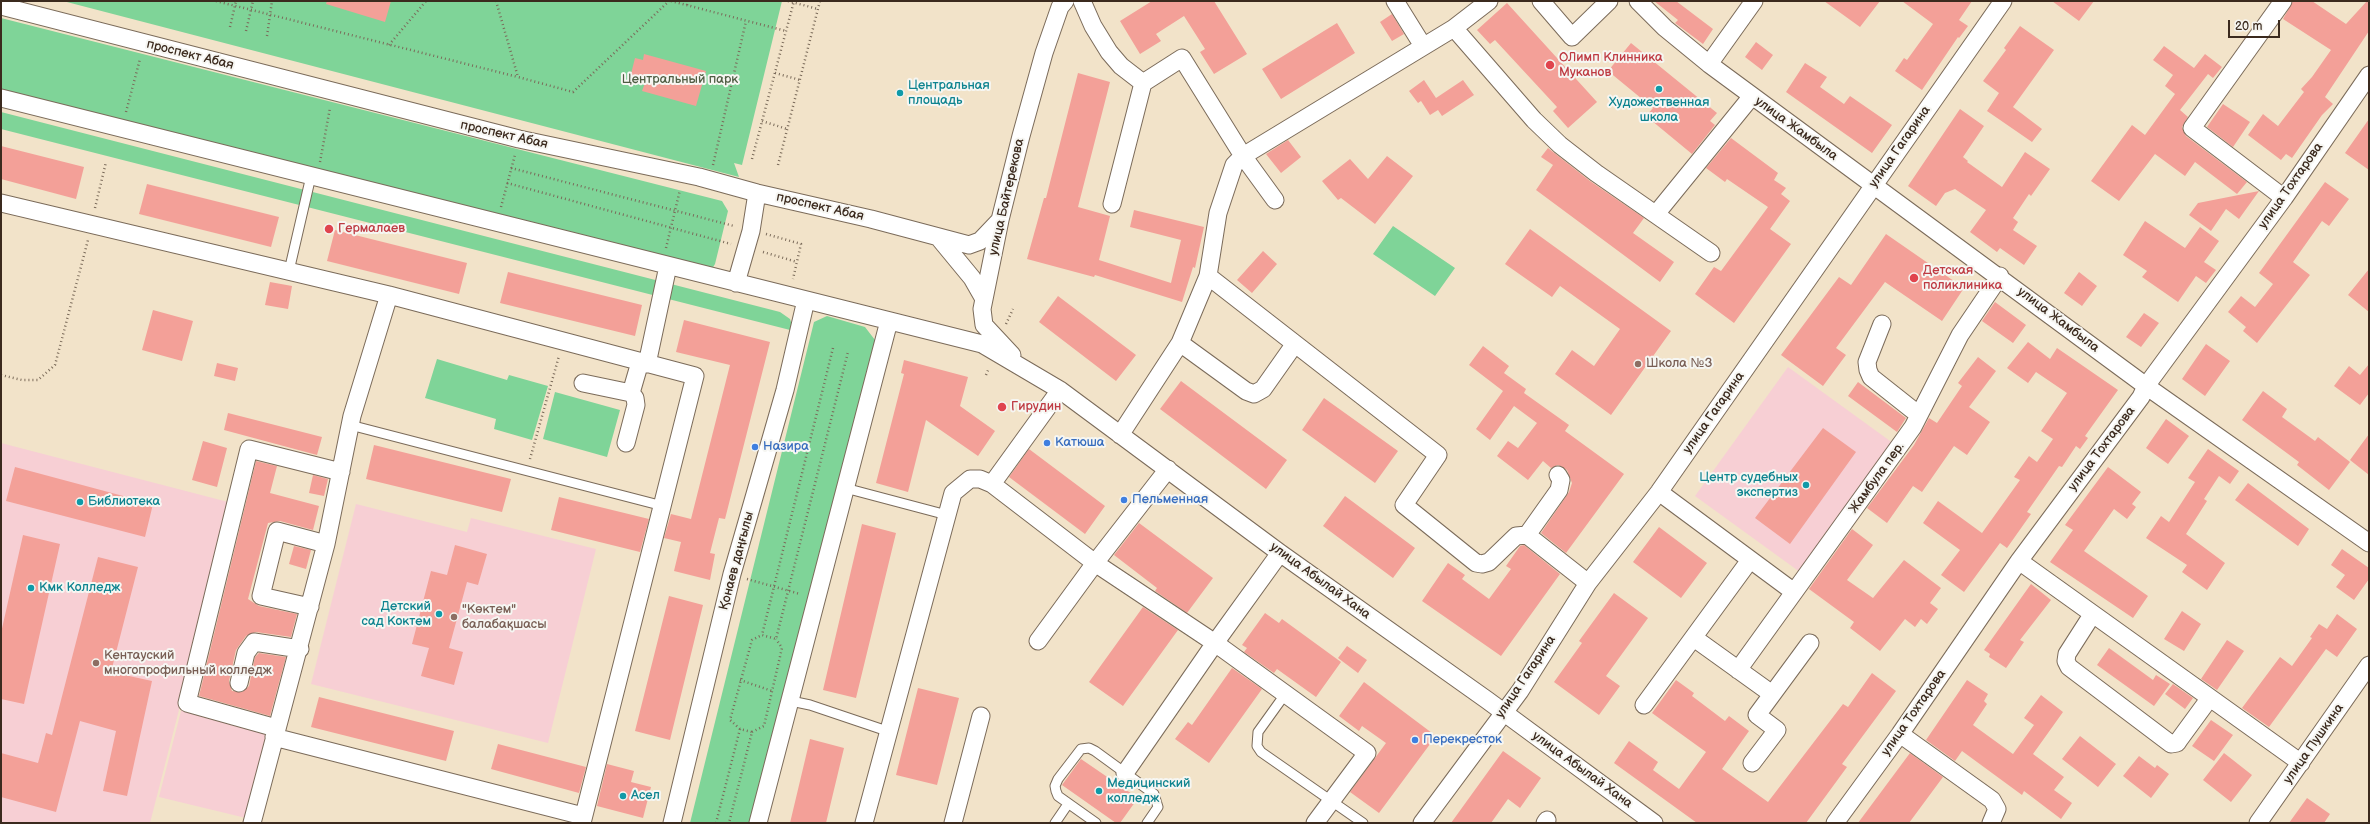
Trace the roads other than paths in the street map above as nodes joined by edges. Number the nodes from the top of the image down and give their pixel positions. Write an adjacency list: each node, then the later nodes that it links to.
1 (1082, 1): 16 (street)
2 (1395, 1): 13 (street)
3 (1489, 1): 12 (street)
4 (1541, 1): 5 (street)
5 (1609, 1)
6 (1638, 1): 14 (street, улица Жамбыла)
7 (1754, 1): 14 (street)
8 (2003, 1): 21 (street, улица Гагарина)
9 (2283, 1): 23 (street)
10 (1059, 3): 28 (street, улица Байтерекова)
11 (1, 6): 22 (street, проспект Абая)
12 (1454, 28): 13 (street); 27 (street)
13 (1423, 46): 19 (street)
14 (1709, 64): 17 (street, улица Жамбыла)
15 (2369, 75): 23 (street, улица Тохтарова)
16 (1144, 83): 19 (street); 26 (street)
17 (1752, 96): 21 (street, улица Жамбыла); 27 (street)
18 (1, 98): 20 (street)
19 (1243, 156): 24 (street); 33 (street)
20 (314, 177): 31 (street); 32 (lane)
21 (1873, 185): 34 (street, улица Жамбыла); 58 (street, улица Гагарина)
22 (757, 193): 29 (street, проспект Абая); 35 (street)
23 (2284, 198): 46 (street, улица Тохтарова)
24 (1275, 200)
25 (1, 203): 32 (street)
26 (1112, 204)
27 (1656, 214): 30 (street)
28 (1000, 220): 29 (street, проспект Абая); 37 (street, улица Байтерекова)
29 (939, 238): 37 (street)
30 (1711, 253)
31 (665, 265): 35 (street); 43 (street)
32 (289, 271): 36 (street)
33 (1208, 276): 41 (street); 42 (street)
34 (2000, 276): 46 (street, улица Жамбыла); 49 (street, Жамбула пер.)
35 (736, 283): 38 (street)
36 (389, 295): 43 (street); 50 (street)
37 (984, 299): 44 (street, улица Байтерекова)
38 (806, 300): 39 (street); 97 (street, Қонаев даңғылы)
39 (889, 321): 44 (street, улица Абылай Хана); 57 (street)
40 (1882, 324): 49 (street)
41 (1180, 342): 42 (street); 51 (street)
42 (1294, 345): 61 (street)
43 (643, 363): 48 (street); 59 (street)
44 (1038, 375): 47 (street, улица Абылай Хана)
45 (583, 383): 48 (street)
46 (2146, 386): 62 (street, улица Жамбыла); 66 (street, улица Тохтарова)
47 (1060, 390): 51 (street, улица Абылай Хана); 56 (street)
48 (631, 393): 52 (street)
49 (1920, 415): 69 (street, Жамбула пер.)
50 (350, 426): 54 (street); 59 (lane)
51 (1120, 435): 53 (street, улица Абылай Хана)
52 (626, 443)
53 (1168, 469): 64 (street, улица Абылай Хана); 67 (street)
54 (341, 472): 63 (street); 88 (street)
55 (1558, 475): 61 (street)
56 (992, 484): 60 (street); 67 (street)
57 (845, 488): 60 (lane); 83 (street)
58 (1659, 492): 65 (street); 68 (street, улица Гагарина)
59 (662, 506): 95 (street)
60 (947, 515): 87 (street)
61 (1527, 535): 68 (street)
62 (2369, 543)
63 (326, 544): 70 (street); 70 (street)
64 (1280, 552): 74 (street); 85 (street, улица Абылай Хана)
65 (1750, 560): 69 (street); 72 (street)
66 (2019, 561): 71 (street); 89 (street, улица Тохтарова)
67 (1095, 563): 73 (street); 74 (street)
68 (1588, 583): 85 (street, улица Гагарина)
69 (1794, 592): 78 (street, Жамбула пер.)
70 (310, 607): 76 (street)
71 (2092, 615): 82 (street); 82 (street)
72 (1694, 638): 78 (street); 84 (street)
73 (1038, 642)
74 (1214, 643): 80 (street); 92 (street)
75 (1810, 643): 81 (street)
76 (300, 649): 79 (street); 88 (street)
77 (2368, 668): 91 (street, улица Пушкина)
78 (1738, 670): 81 (street)
79 (239, 683)
80 (1286, 693): 93 (lane); 93 (street)
81 (1772, 694): 90 (street)
82 (2209, 698): 91 (street)
83 (791, 701): 87 (lane); 98 (street)
84 (1644, 705)
85 (1502, 712): 106 (street, улица Гагарина); 107 (street, улица Абылай Хана)
86 (981, 716): 100 (street)
87 (890, 732): 99 (street)
88 (275, 733): 95 (street); 96 (street)
89 (1900, 734): 108 (street, улица Тохтарова); 109 (street)
90 (1752, 763)
91 (2301, 763): 110 (street, улица Пушкина)
92 (1125, 773): 94 (lane); 103 (lane)
93 (1331, 800): 104 (street); 105 (lane)
94 (1068, 804): 101 (lane); 102 (lane)
95 (582, 819)
96 (252, 823)
97 (672, 823)
98 (758, 823)
99 (864, 823)
100 (952, 823)
101 (1055, 823)
102 (1096, 823)
103 (1147, 823)
104 (1315, 823)
105 (1363, 823)
106 (1422, 823)
107 (1654, 823)
108 (1835, 823)
109 (1991, 823)
110 (2258, 823)

